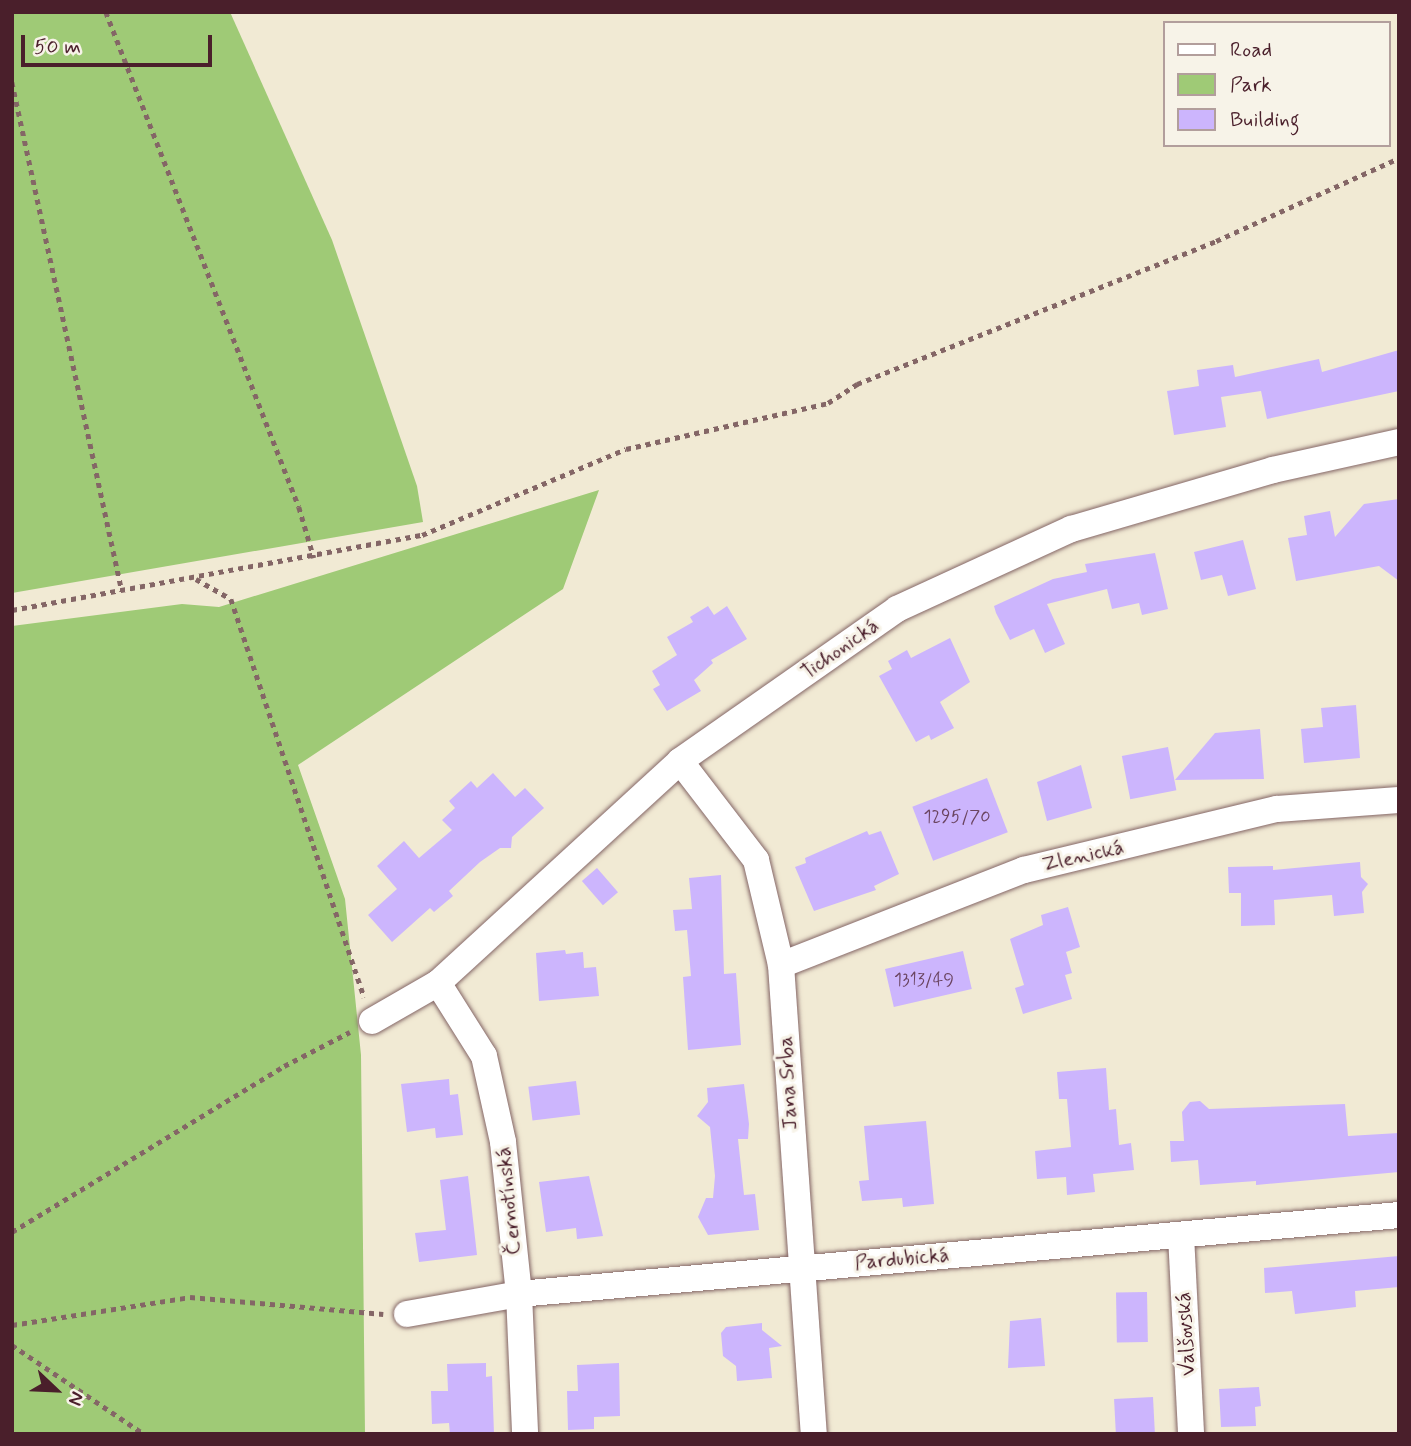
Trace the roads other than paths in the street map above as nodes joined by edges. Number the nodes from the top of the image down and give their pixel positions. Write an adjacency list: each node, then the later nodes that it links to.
1 (1399, 442): 2 (street, Tichonická)
2 (680, 761): 4 (street, Jana Srba); 5 (street, Tichonická)
3 (1399, 800): 4 (street, Zlenická)
4 (781, 965): 9 (street, Jana Srba)
5 (438, 983): 6 (street, Tichonická); 10 (street, Černotínská)
6 (372, 1021)
7 (1399, 1216): 8 (street, Pardubická)
8 (1181, 1235): 9 (street, Pardubická); 14 (street, Valšovská)
9 (799, 1268): 10 (street, Pardubická); 13 (street, Jana Srba)
10 (519, 1294): 11 (street, Pardubická); 12 (street, Černotínská)
11 (407, 1314)
12 (525, 1434)
13 (814, 1434)
14 (1191, 1434)

